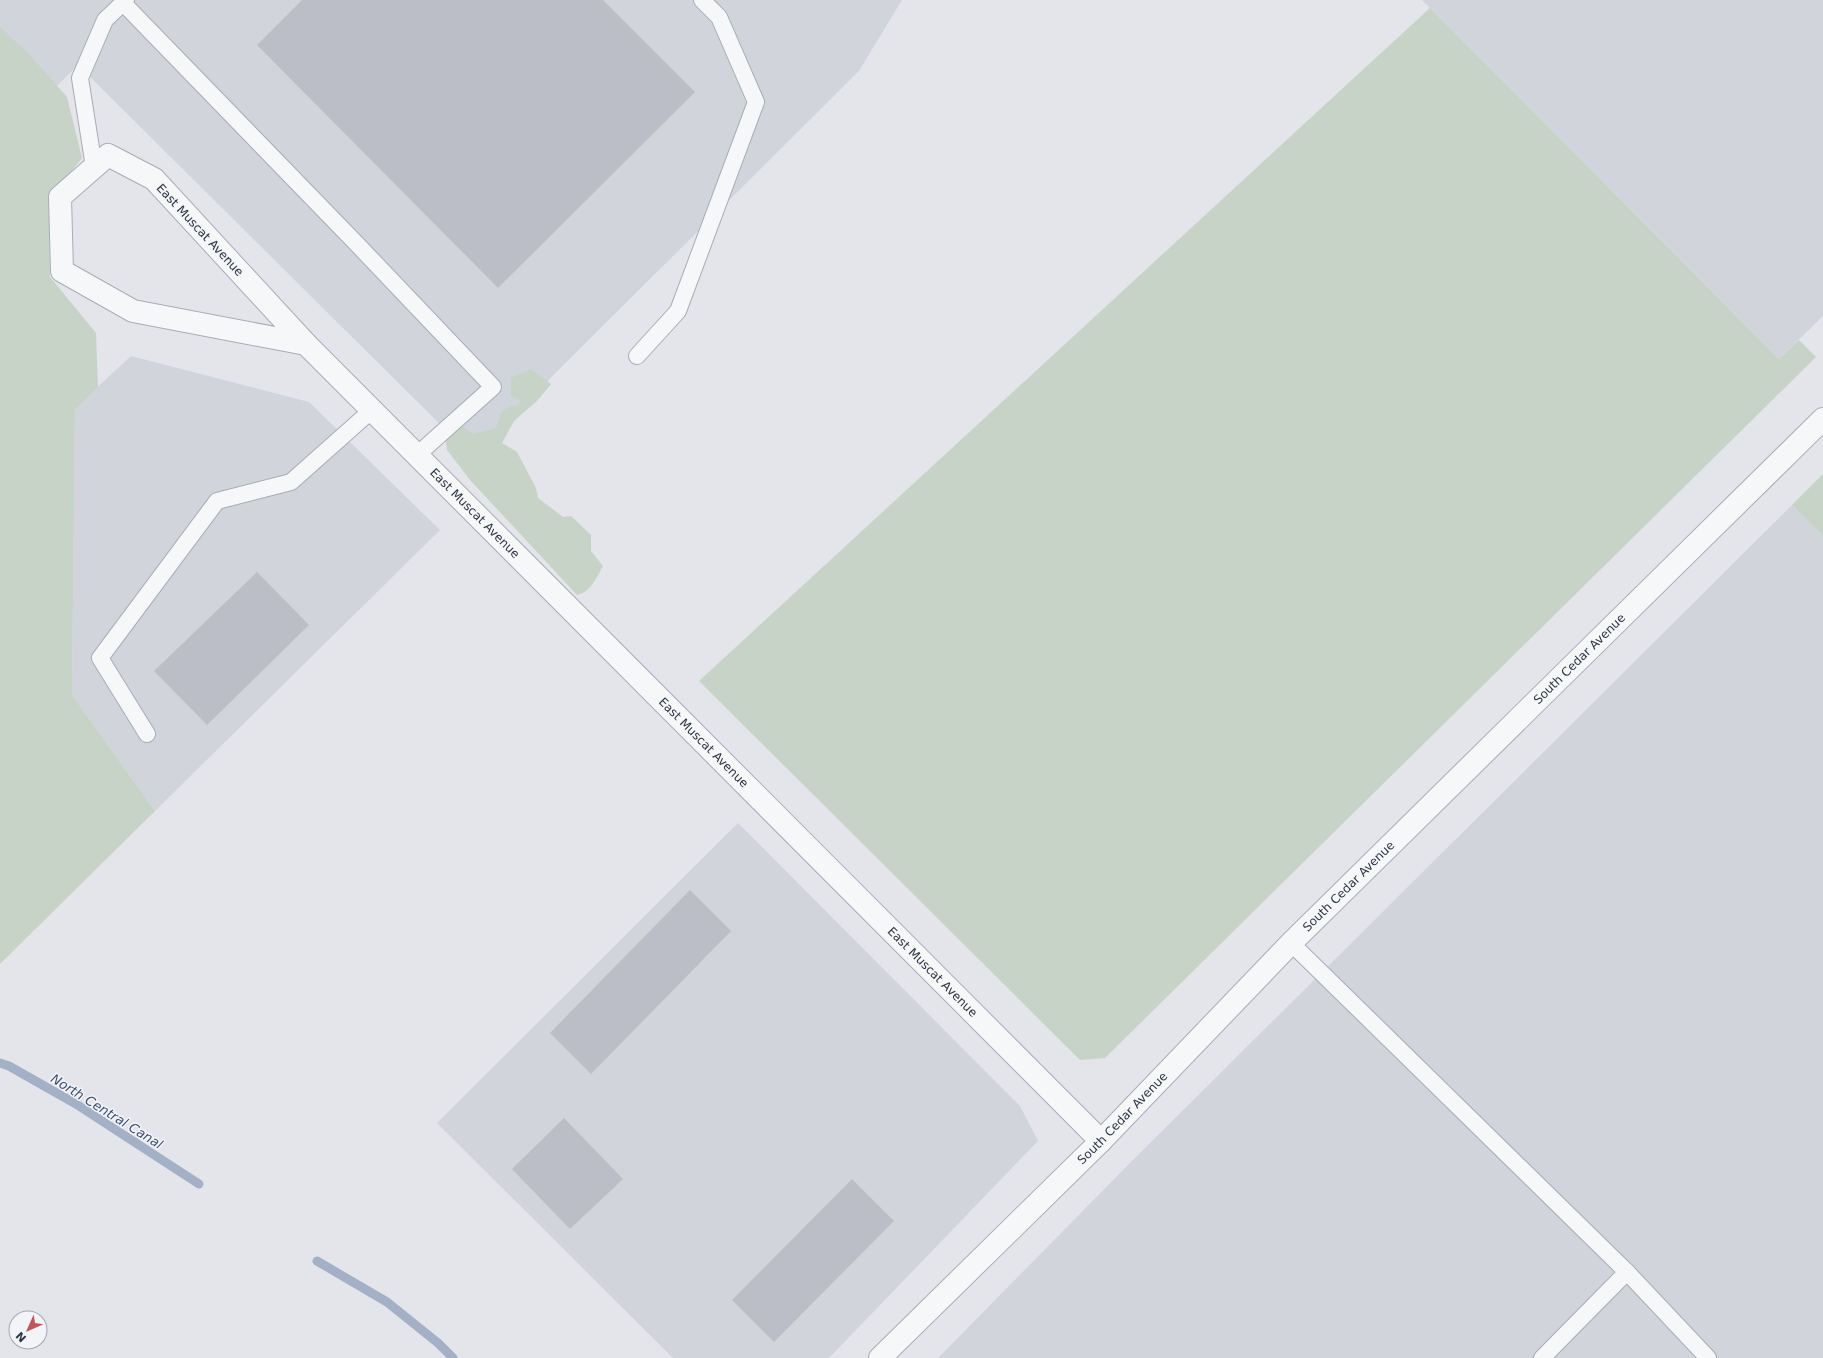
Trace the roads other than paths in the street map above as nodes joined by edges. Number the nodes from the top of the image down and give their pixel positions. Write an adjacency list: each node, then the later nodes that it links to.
1 (702, 0): 5 (lane)
2 (124, 2): 3 (lane); 8 (lane)
3 (94, 167): 4 (street, East Muscat Avenue); 4 (street, East Muscat Avenue)
4 (306, 344): 6 (street, East Muscat Avenue)
5 (637, 356)
6 (372, 410): 8 (street, East Muscat Avenue); 9 (lane)
7 (1823, 419): 10 (street, South Cedar Avenue)
8 (417, 455): 11 (street, East Muscat Avenue)
9 (147, 734)
10 (1291, 943): 11 (street, South Cedar Avenue); 12 (lane)
11 (1101, 1141): 13 (street, South Cedar Avenue)
12 (1627, 1272): 14 (lane); 15 (lane)
13 (880, 1358)
14 (1542, 1358)
15 (1708, 1358)

